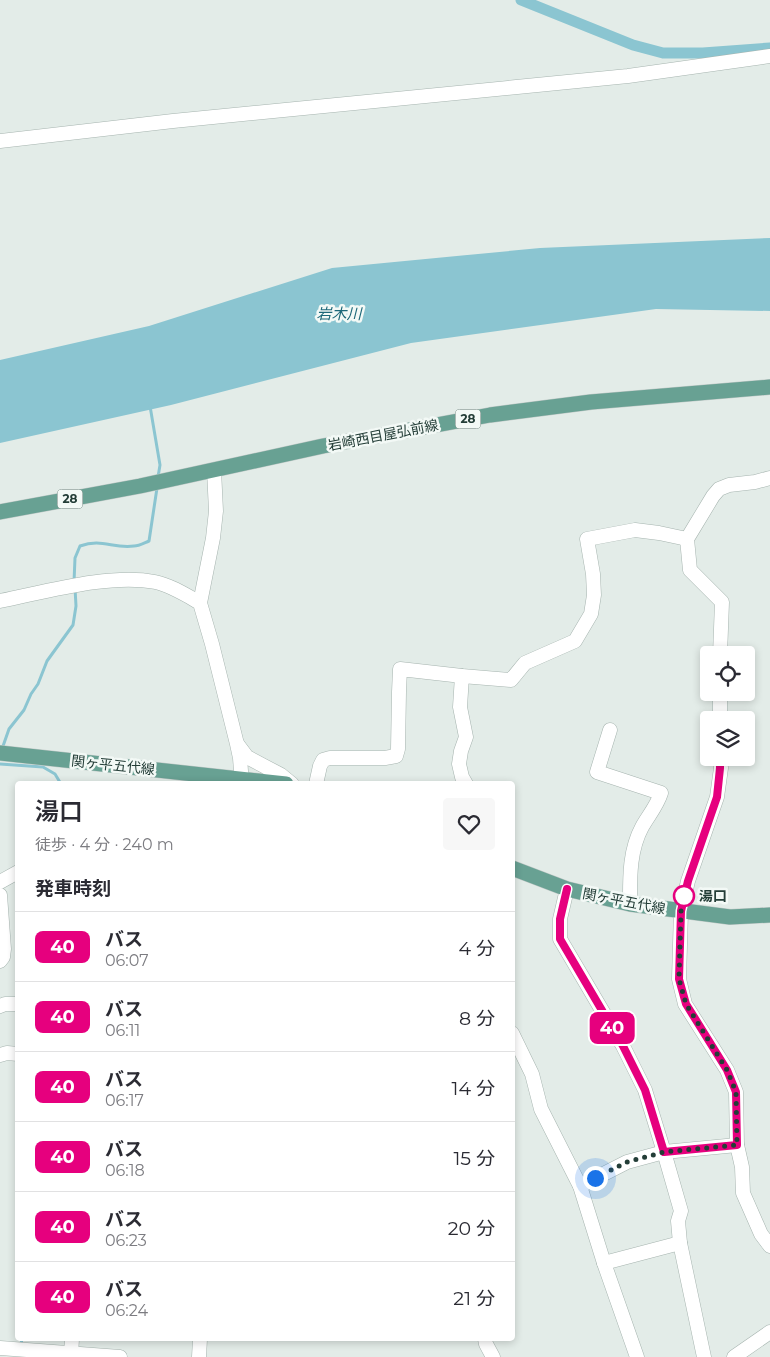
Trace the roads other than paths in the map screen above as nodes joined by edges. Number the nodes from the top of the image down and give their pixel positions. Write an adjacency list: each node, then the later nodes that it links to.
1 (770, 56): 2 (street)
2 (0, 141)
3 (770, 387): 4 (main road, 岩崎西目屋弘前線 / 28)
4 (214, 470): 6 (main road, 岩崎西目屋弘前線 / 28); 9 (street)
5 (770, 478): 7 (street)
6 (0, 512)
7 (687, 539): 10 (street); 11 (street)
8 (0, 601): 9 (street)
9 (200, 603): 13 (street)
10 (720, 646)
11 (462, 676): 18 (street); 19 (street)
12 (610, 730): 25 (street)
13 (237, 744): 16 (street); 17 (street)
14 (4, 753): 16 (main road, 関ヶ平五代線)
15 (720, 766): 26 (street)
16 (242, 781)
17 (288, 781)
18 (317, 781)
19 (464, 781)
20 (515, 869): 23 (main road, 関ヶ平五代線)
21 (15, 874): 22 (street)
22 (0, 882)
23 (567, 889): 25 (main road, 関ヶ平五代線); 33 (street)
24 (0, 895): 28 (street)
25 (630, 904): 26 (main road, 関ヶ平五代線)
26 (681, 911): 27 (main road, 関ヶ平五代線); 32 (street)
27 (770, 915)
28 (0, 960)
29 (515, 1039): 34 (street)
30 (15, 1054): 31 (street)
31 (0, 1055)
32 (737, 1145): 33 (street); 35 (street)
33 (664, 1152): 34 (street); 36 (street)
34 (580, 1186): 38 (street)
35 (765, 1233): 37 (street)
36 (680, 1242): 38 (street); 49 (street)
37 (770, 1246)
38 (604, 1264): 48 (street)
39 (770, 1332): 50 (street)
40 (72, 1341): 44 (street)
41 (200, 1341): 46 (street)
42 (485, 1341): 47 (street)
43 (0, 1348): 44 (street)
44 (71, 1354): 45 (street)
45 (120, 1357)
46 (199, 1357)
47 (493, 1357)
48 (636, 1357)
49 (704, 1357)
50 (734, 1357)

